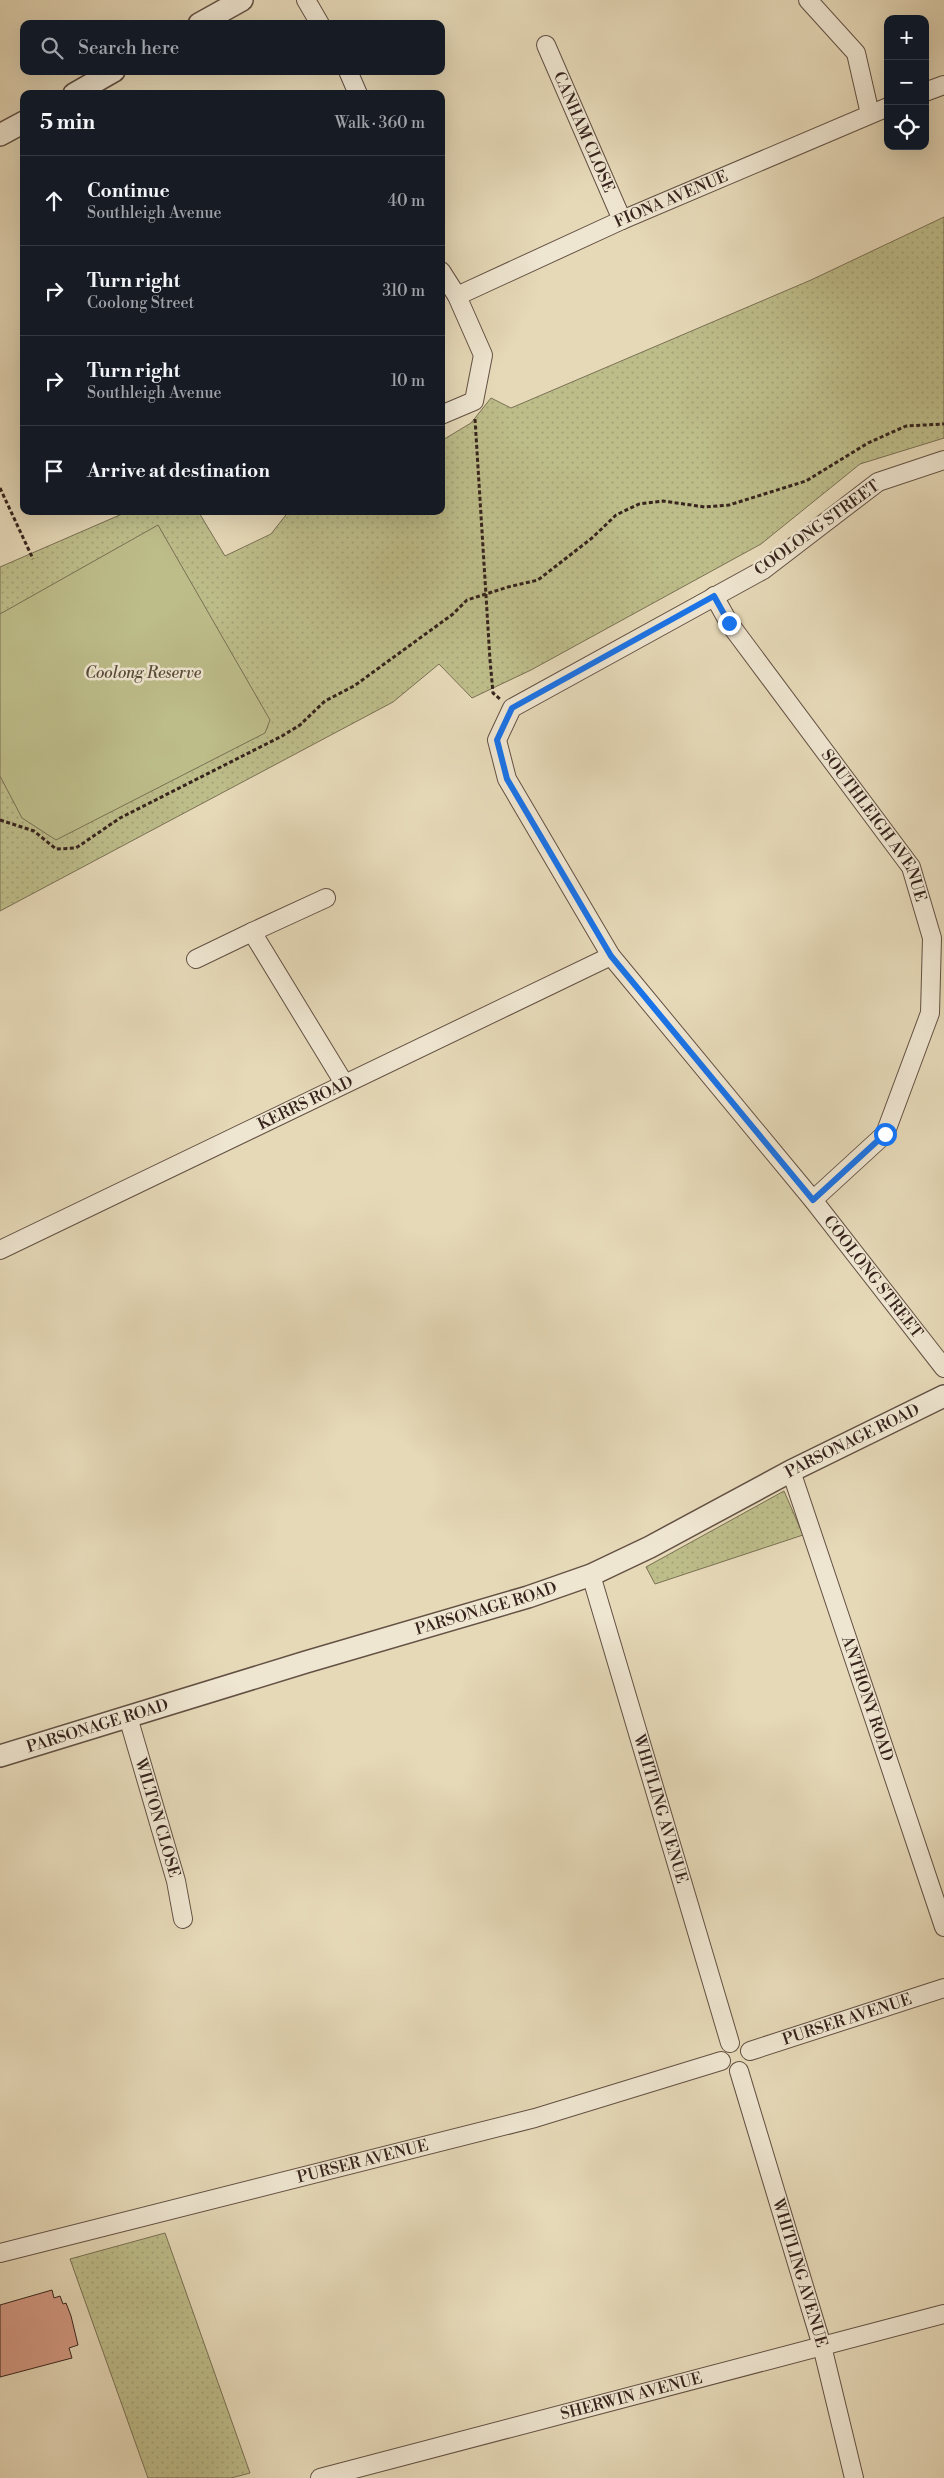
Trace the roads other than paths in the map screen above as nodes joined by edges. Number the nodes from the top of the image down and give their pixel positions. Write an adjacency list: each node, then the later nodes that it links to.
1 (242, 0): 4 (street)
2 (306, 0): 5 (street)
3 (808, 0): 14 (street)
4 (206, 20)
5 (318, 20)
6 (546, 45): 17 (street, CANHAM CLOSE)
7 (107, 75): 10 (street)
8 (350, 75): 11 (street)
9 (944, 85): 12 (street)
10 (81, 90)
11 (356, 90)
12 (929, 91)
13 (884, 109): 14 (street, FIONA AVENUE)
14 (870, 114): 17 (street, FIONA AVENUE)
15 (20, 124): 16 (street)
16 (0, 135)
17 (622, 220): 19 (street, FIONA AVENUE)
18 (445, 277): 19 (street)
19 (457, 296): 20 (street)
20 (445, 413)
21 (944, 460): 22 (street, COOLONG STREET)
22 (714, 596): 25 (street, COOLONG STREET); 28 (street, SOUTHLEIGH AVENUE)
23 (326, 898): 24 (street)
24 (252, 932): 26 (street); 27 (street)
25 (611, 956): 27 (street, KERRS ROAD); 28 (street, COOLONG STREET)
26 (196, 959)
27 (344, 1083): 29 (street, KERRS ROAD)
28 (813, 1200): 30 (street, COOLONG STREET)
29 (0, 1250)
30 (944, 1368)
31 (944, 1396): 32 (street, PARSONAGE ROAD)
32 (791, 1471): 33 (street, PARSONAGE ROAD); 37 (street, ANTHONY ROAD)
33 (591, 1575): 34 (street, PARSONAGE ROAD); 39 (street, WHITLING AVENUE)
34 (128, 1717): 35 (street, PARSONAGE ROAD); 36 (street, WILTON CLOSE)
35 (0, 1756)
36 (183, 1918)
37 (944, 1927)
38 (944, 1988): 40 (street, PURSER AVENUE)
39 (730, 2043): 40 (street); 41 (street)
40 (750, 2051): 42 (street)
41 (721, 2061): 42 (street); 43 (street, PURSER AVENUE)
42 (740, 2070): 45 (street, WHITLING AVENUE)
43 (0, 2253)
44 (944, 2314): 45 (street, SHERWIN AVENUE)
45 (822, 2346): 46 (street, SHERWIN AVENUE); 47 (street, WHITLING AVENUE)
46 (320, 2478)
47 (854, 2478)

